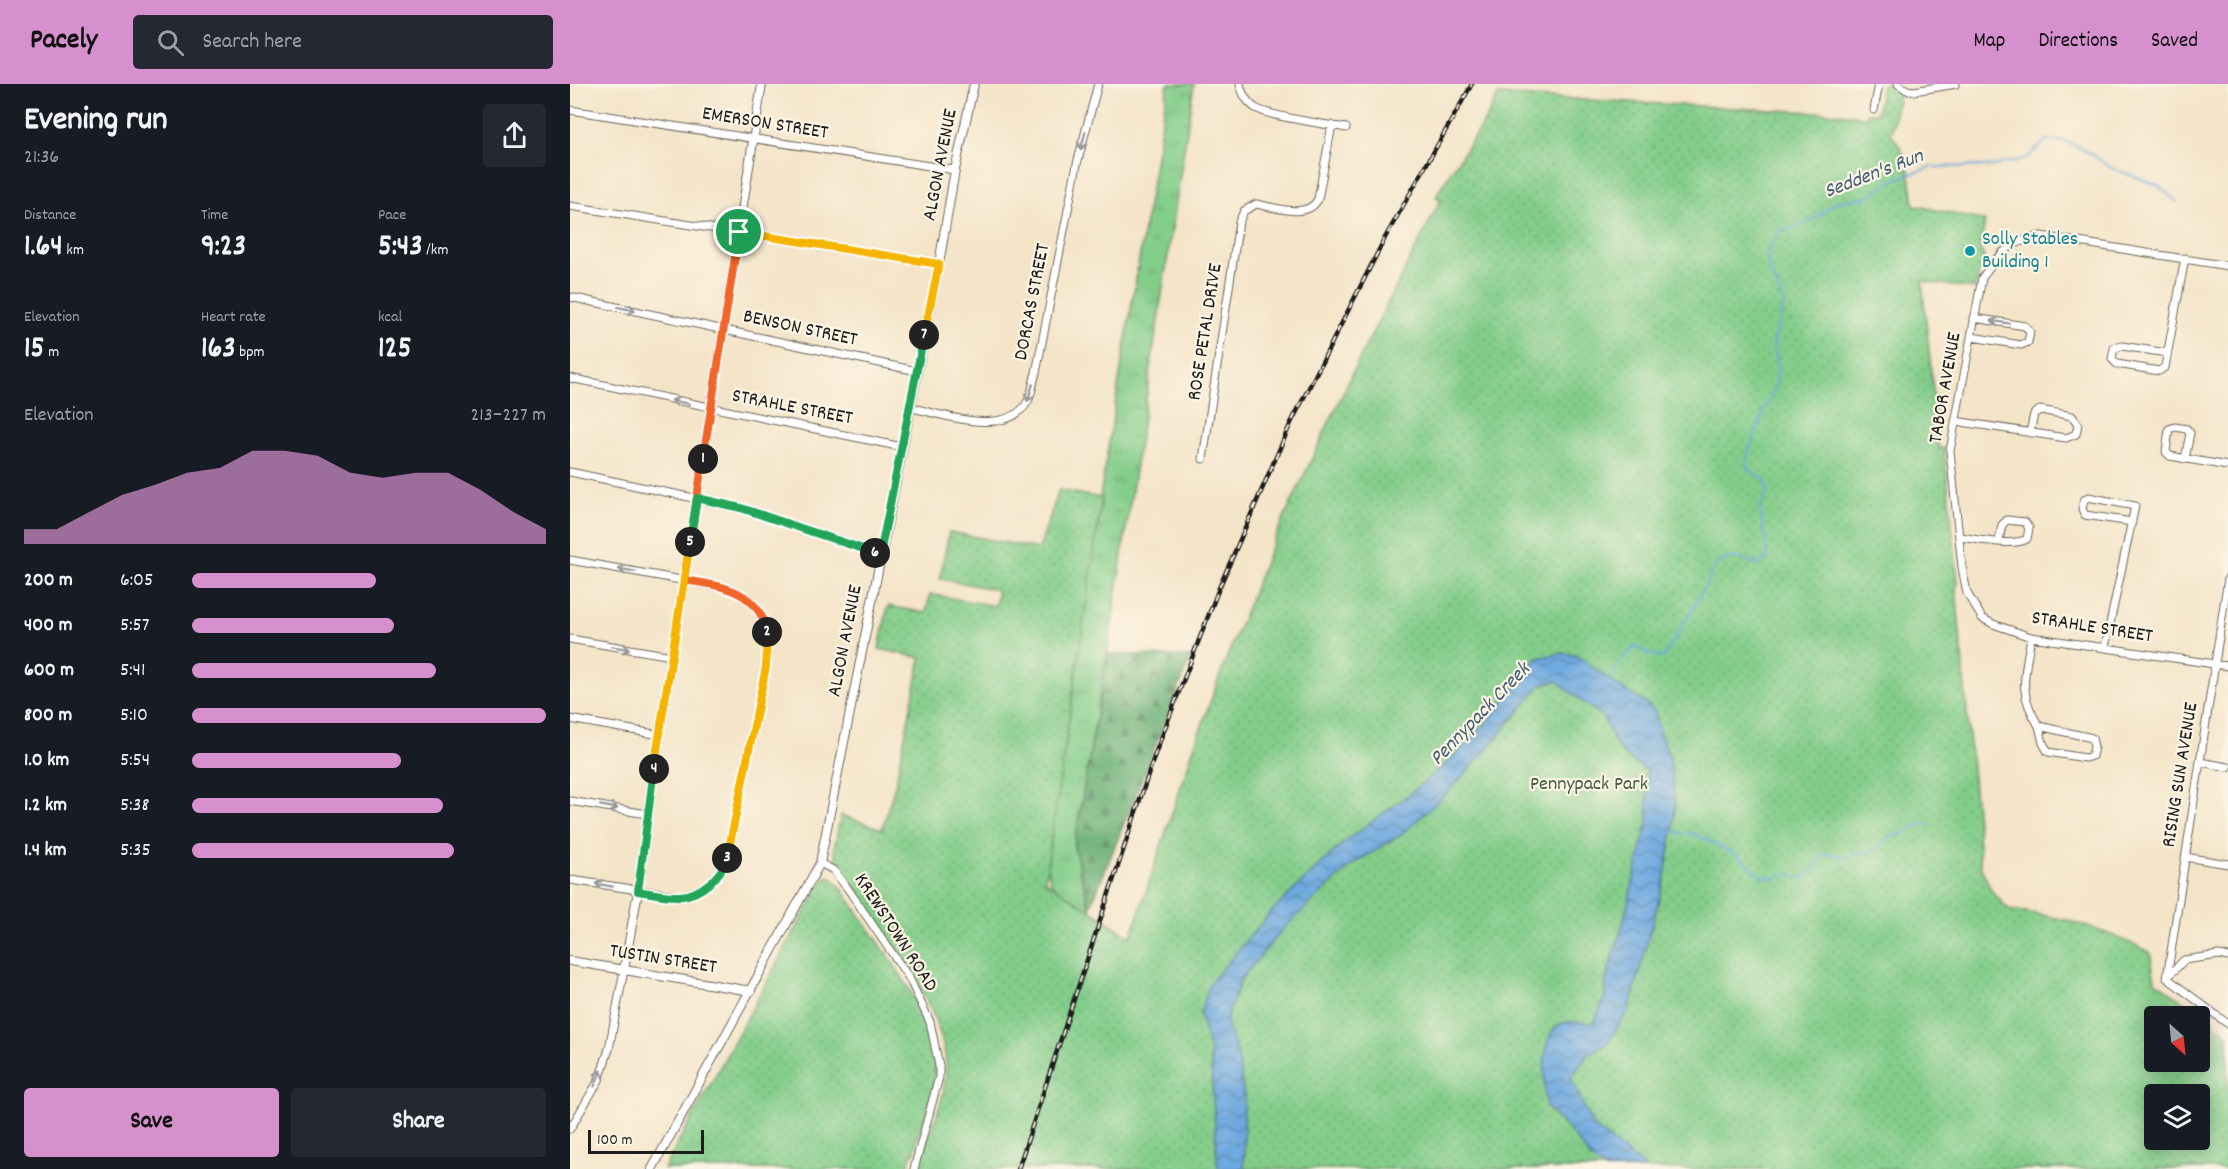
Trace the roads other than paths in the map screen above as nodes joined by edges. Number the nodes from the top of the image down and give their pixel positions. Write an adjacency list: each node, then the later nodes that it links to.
1 (762, 84): 12 (street)
2 (974, 84): 13 (street, ALGON AVENUE)
3 (1098, 84): 26 (street, DORCAS STREET, one-way to 26)
4 (1879, 84): 9 (street)
5 (1898, 84): 6 (street)
6 (1956, 84)
7 (1241, 87): 10 (street)
8 (570, 110): 12 (street, EMERSON STREET)
9 (1874, 110)
10 (1332, 125): 11 (street); 31 (street, ROSE PETAL DRIVE)
11 (1346, 128)
12 (753, 138): 13 (street, EMERSON STREET); 15 (street)
13 (955, 170): 17 (street, ALGON AVENUE)
14 (570, 206): 15 (street)
15 (739, 232): 17 (street); 21 (street)
16 (2185, 258): 18 (street); 20 (street, TABOR AVENUE); 23 (street)
17 (939, 264): 24 (street, ALGON AVENUE)
18 (2228, 266)
19 (570, 297): 21 (street, BENSON STREET, one-way to 21)
20 (1974, 318): 22 (street, TABOR AVENUE); 22 (street, one-way to 20)
21 (724, 330): 24 (street, BENSON STREET); 27 (street)
22 (1972, 337): 28 (street, TABOR AVENUE)
23 (2167, 353): 23 (street)
24 (917, 371): 26 (street, ALGON AVENUE)
25 (570, 378): 27 (street, STRAHLE STREET, one-way to 25)
26 (909, 407): 30 (street, ALGON AVENUE)
27 (711, 408): 30 (street, STRAHLE STREET); 35 (street)
28 (1955, 421): 29 (street); 37 (street, TABOR AVENUE)
29 (2030, 433): 29 (street)
30 (902, 447): 39 (street, ALGON AVENUE)
31 (1203, 459)
32 (2185, 459): 32 (street); 33 (street)
33 (2228, 466)
34 (570, 472): 35 (street)
35 (697, 498): 39 (street); 42 (street)
36 (2132, 522): 36 (street); 46 (street)
37 (1959, 537): 38 (street); 43 (street, TABOR AVENUE)
38 (1999, 541): 38 (street)
39 (880, 554): 58 (street, ALGON AVENUE)
40 (570, 560): 42 (street, one-way to 40)
41 (2228, 578): 48 (street, RISING SUN AVENUE)
42 (684, 580): 47 (street); 61 (street)
43 (1968, 593): 44 (street, STRAHLE STREET)
44 (2031, 637): 46 (street, STRAHLE STREET); 51 (street)
45 (570, 639): 47 (street, one-way to 47)
46 (2106, 647): 48 (street, STRAHLE STREET)
47 (672, 656): 52 (street)
48 (2214, 664): 49 (street, STRAHLE STREET); 53 (street, RISING SUN AVENUE)
49 (2228, 666)
50 (570, 719): 52 (street)
51 (2039, 726): 51 (street)
52 (660, 735): 56 (street)
53 (2200, 762): 54 (street); 57 (street, RISING SUN AVENUE)
54 (2228, 767)
55 (570, 801): 56 (street, one-way to 56)
56 (647, 814): 61 (street)
57 (2185, 857): 59 (street); 65 (street, RISING SUN AVENUE)
58 (820, 863): 66 (street, ALGON AVENUE); 70 (street, KREWSTOWN ROAD)
59 (2228, 864)
60 (570, 880): 61 (street, one-way to 60)
61 (638, 891): 64 (street)
62 (2228, 957): 65 (street)
63 (570, 961): 64 (street, TUSTIN STREET)
64 (624, 970): 66 (street, TUSTIN STREET); 68 (street, one-way to 64)
65 (2167, 978): 67 (street)
66 (751, 991): 69 (street, ALGON AVENUE)
67 (2228, 1024)
68 (570, 1129)
69 (652, 1169)
70 (914, 1169)

